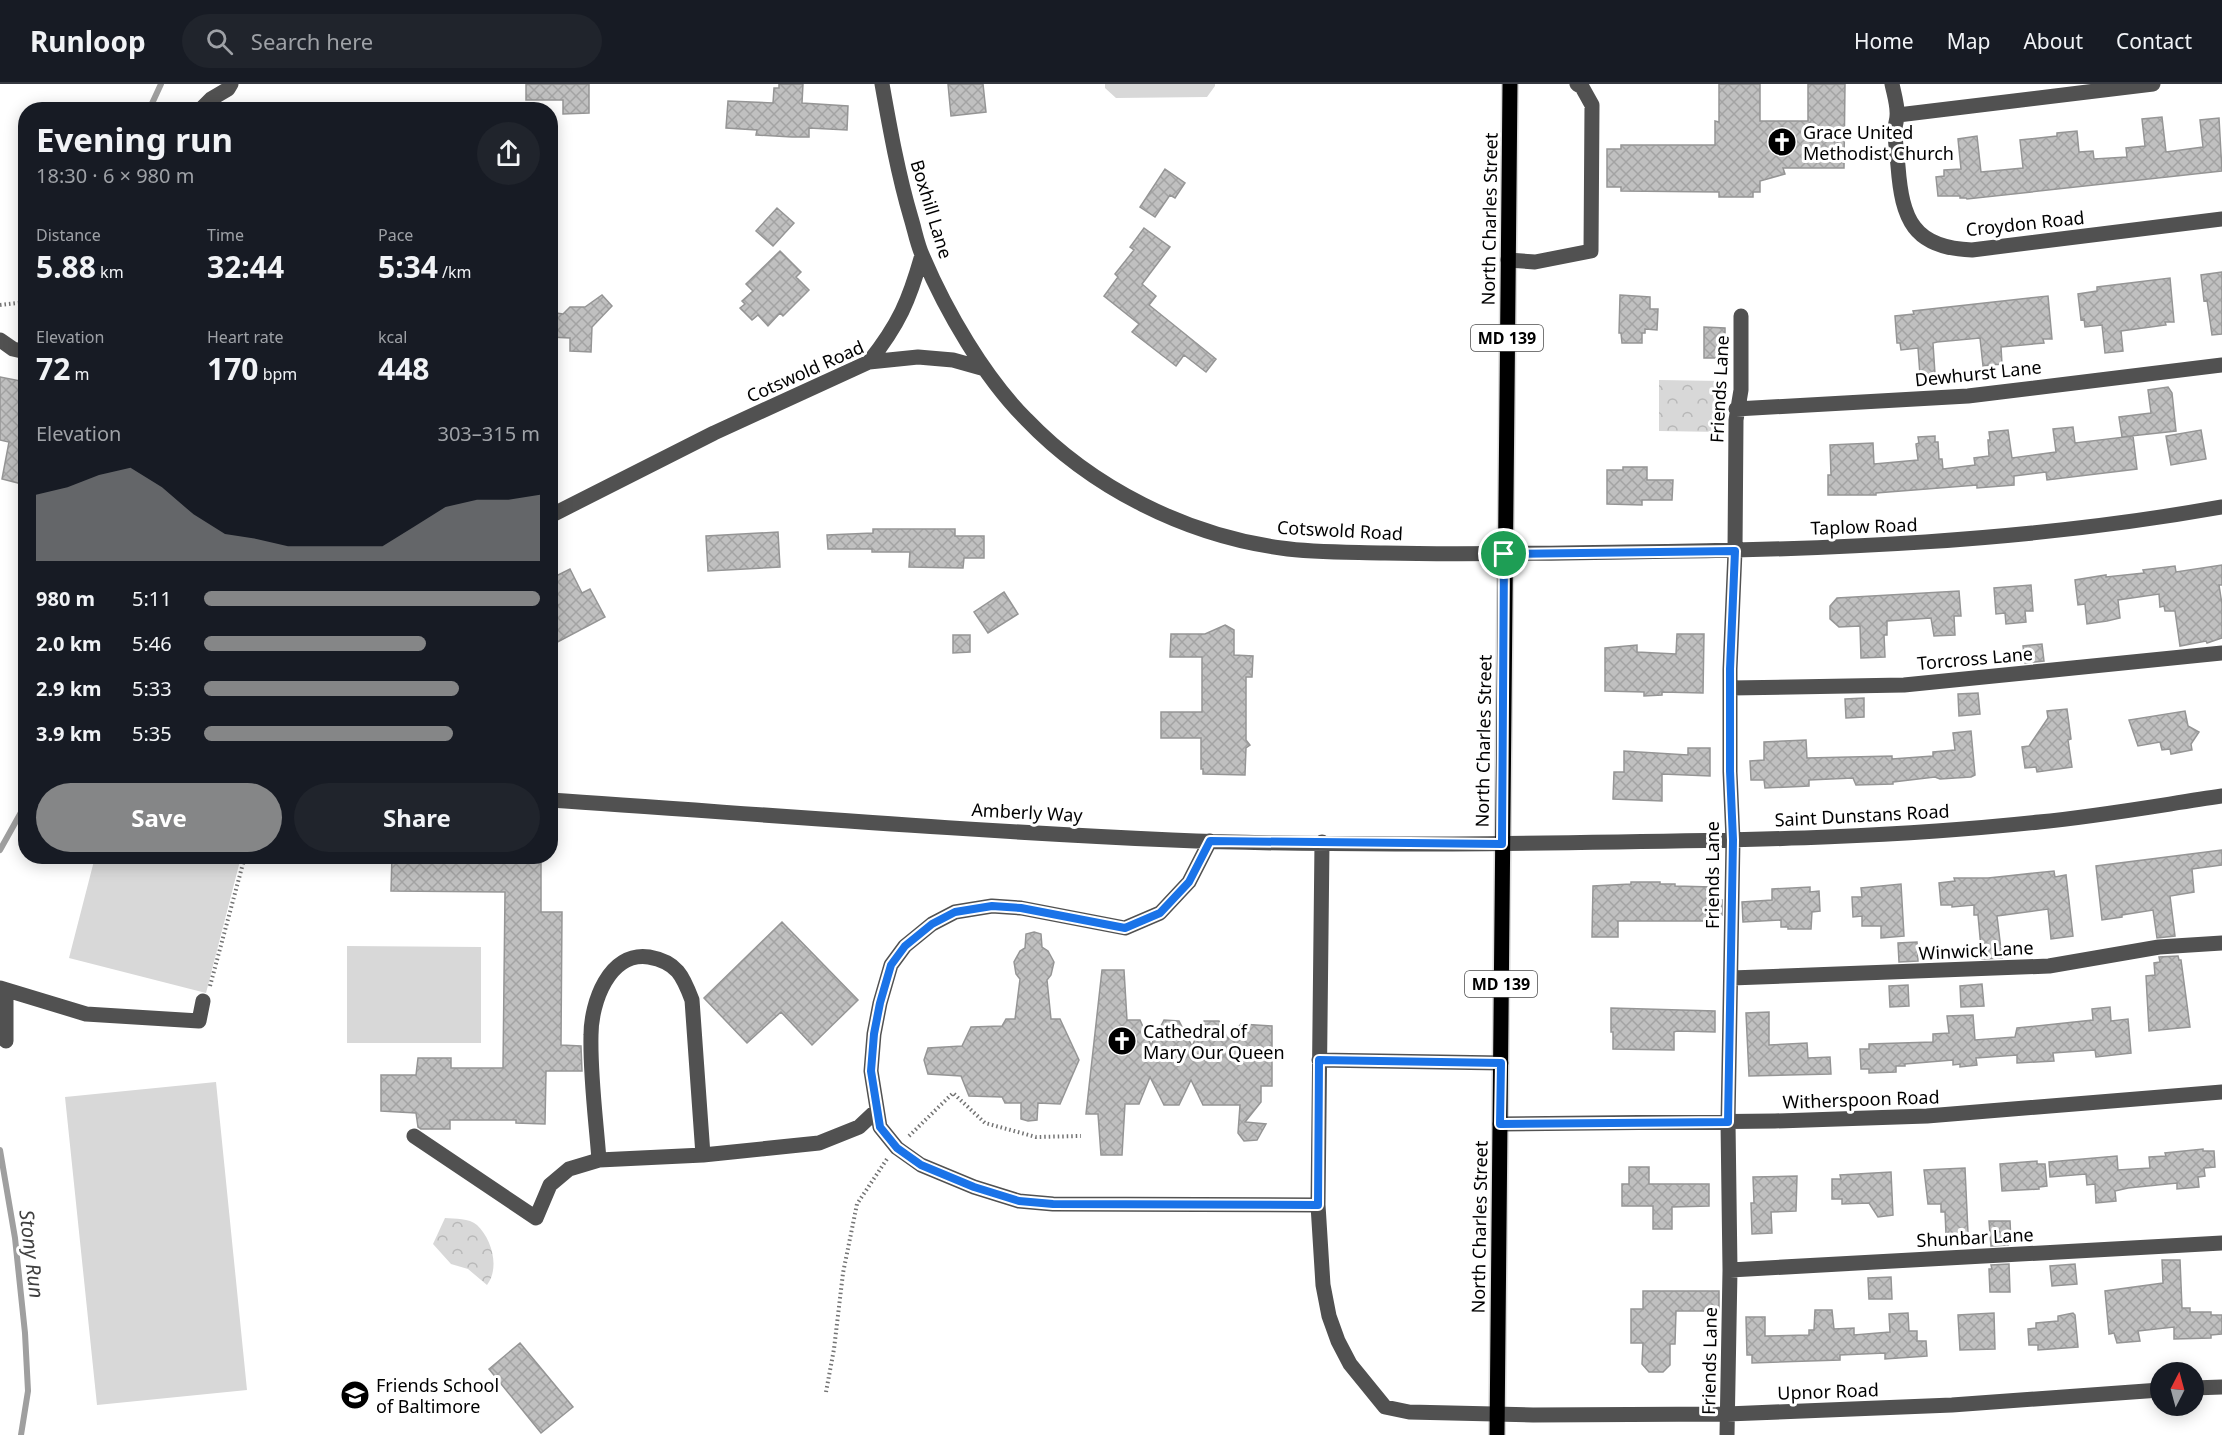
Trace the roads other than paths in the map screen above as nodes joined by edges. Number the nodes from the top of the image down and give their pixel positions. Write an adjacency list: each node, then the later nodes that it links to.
1 (231, 84): 7 (street)
2 (882, 84): 10 (street, Boxhill Lane)
3 (1510, 84): 11 (main road, North Charles Street / MD 139)
4 (1577, 84): 11 (street)
5 (1892, 84): 8 (street, Croydon Road)
6 (2152, 84): 8 (street)
7 (208, 102)
8 (1898, 115): 9 (street, Croydon Road)
9 (2222, 219)
10 (922, 255): 15 (street); 17 (street, Boxhill Lane)
11 (1508, 260): 22 (main road, North Charles Street / MD 139)
12 (1741, 316): 18 (street, Friends Lane)
13 (0, 340): 14 (street)
14 (18, 350)
15 (869, 362): 17 (street, Cotswold Road); 20 (street, Cotswold Road)
16 (2222, 365): 18 (street, Dewhurst Lane)
17 (985, 369): 22 (street, Cotswold Road)
18 (1736, 409): 21 (street, Friends Lane)
19 (2222, 507): 21 (street, Taplow Road)
20 (558, 512)
21 (1735, 551): 22 (street, Taplow Road); 24 (street, Friends Lane)
22 (1504, 554): 30 (main road, North Charles Street / MD 139)
23 (2222, 653): 24 (street, Torcross Lane)
24 (1730, 688): 27 (street, Friends Lane)
25 (2222, 796): 27 (street, Saint Dunstans Road)
26 (558, 801): 28 (street, Amberly Way)
27 (1733, 840): 30 (street, Saint Dunstans Road); 32 (street, Friends Lane)
28 (1210, 841): 29 (street, Amberly Way); 39 (street)
29 (1322, 842): 30 (street, Amberly Way); 36 (street, Upnor Road)
30 (1502, 844): 37 (main road, North Charles Street / MD 139)
31 (2222, 943): 32 (street, Winwick Lane)
32 (1731, 978): 40 (street, Friends Lane)
33 (3, 989): 34 (street); 35 (street)
34 (203, 1001)
35 (6, 1041)
36 (1319, 1060): 37 (street); 45 (street, Upnor Road)
37 (1501, 1063): 41 (main road, North Charles Street / MD 139)
38 (2222, 1092): 40 (street, Witherspoon Road)
39 (876, 1111): 43 (street); 45 (street)
40 (1728, 1122): 41 (street, Witherspoon Road); 47 (street, Friends Lane)
41 (1500, 1124): 51 (main road, North Charles Street)
42 (414, 1136): 44 (street)
43 (703, 1155): 44 (street); 44 (street)
44 (599, 1160)
45 (1318, 1205): 51 (street, Upnor Road)
46 (2222, 1244): 47 (street, Shunbar Lane)
47 (1730, 1270): 52 (street, Friends Lane)
48 (2222, 1387): 49 (street)
49 (2204, 1388)
50 (2150, 1391): 52 (street, Upnor Road)
51 (1497, 1414): 52 (street, Upnor Road); 53 (main road, North Charles Street)
52 (1727, 1414): 54 (street, Friends Lane)
53 (1497, 1435)
54 (1727, 1435)

